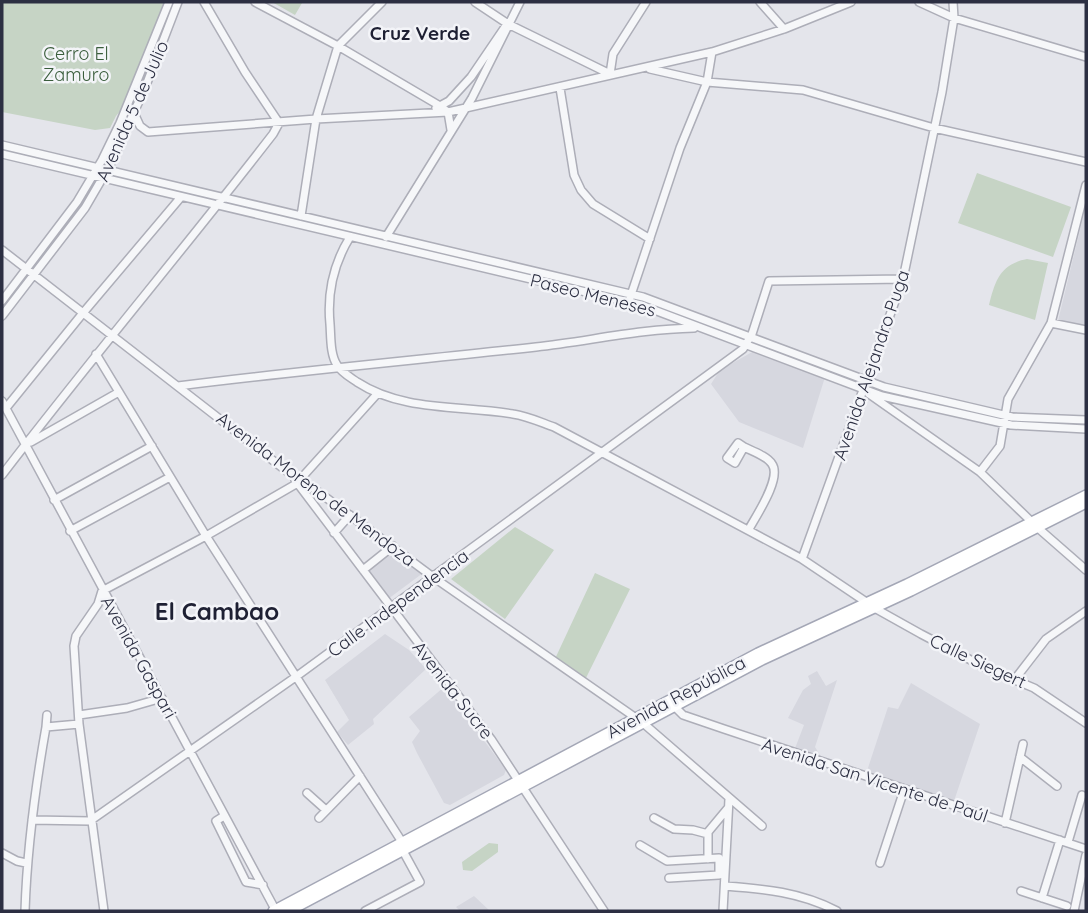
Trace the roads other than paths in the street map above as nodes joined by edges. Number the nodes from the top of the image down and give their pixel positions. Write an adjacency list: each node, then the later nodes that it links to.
1 (169, 2): 37 (street, Avenida 5 de Julio)
2 (178, 2): 28 (street, Avenida 5 de Julio)
3 (204, 2): 31 (street)
4 (255, 2): 16 (street)
5 (382, 2): 16 (street)
6 (475, 2): 14 (street)
7 (520, 2): 14 (street)
8 (646, 2): 20 (street)
9 (760, 2): 15 (street)
10 (850, 2): 15 (street)
11 (919, 2): 13 (street)
12 (953, 2): 13 (street, Avenida Alejandro Puga)
13 (954, 18): 18 (street); 32 (street, Avenida Alejandro Puga)
14 (508, 24): 20 (street); 23 (street); 24 (street)
15 (784, 29): 17 (street)
16 (338, 46): 25 (street); 30 (street)
17 (712, 52): 19 (street); 21 (street)
18 (1086, 57)
19 (646, 68): 20 (street); 21 (street)
20 (610, 74): 22 (street)
21 (707, 82): 32 (street); 47 (street)
22 (559, 88): 27 (street); 47 (street)
23 (459, 91): 24 (street); 26 (street); 27 (street)
24 (472, 97): 27 (street)
25 (426, 98): 26 (street); 29 (street)
26 (440, 106): 27 (street); 29 (street)
27 (456, 110): 29 (street); 33 (street); 33 (street)
28 (134, 113): 31 (street); 38 (street, Avenida 5 de Julio)
29 (426, 113): 30 (street)
30 (316, 119): 31 (street); 44 (street)
31 (279, 123): 42 (street)
32 (934, 128): 36 (street); 51 (street, Avenida Alejandro Puga)
33 (451, 130): 46 (street)
34 (2, 145): 37 (street, Paseo Meneses)
35 (2, 154): 39 (street, Paseo Meneses)
36 (1086, 162)
37 (98, 168): 38 (street, Paseo Meneses); 39 (street, Avenida 5 de Julio)
38 (105, 174): 39 (street, Paseo Meneses); 41 (street, Paseo Meneses); 42 (street, Paseo Meneses); 50 (street, Avenida 5 de Julio)
39 (93, 176): 49 (street, Avenida 5 de Julio)
40 (1086, 185): 57 (street)
41 (181, 197): 43 (street, Paseo Meneses); 55 (street)
42 (223, 198): 43 (street); 44 (street, Paseo Meneses)
43 (217, 206): 45 (street, Paseo Meneses); 60 (street)
44 (301, 216): 46 (street, Paseo Meneses)
45 (350, 237): 54 (street, Paseo Meneses); 63 (street)
46 (386, 237): 52 (street, Paseo Meneses)
47 (650, 239): 52 (street)
48 (2, 250): 49 (street, Avenida Moreno de Mendoza)
49 (26, 269): 50 (street, Avenida Moreno de Mendoza); 53 (street, Avenida 5 de Julio)
50 (33, 275): 55 (street, Avenida Moreno de Mendoza); 56 (street, Avenida 5 de Julio)
51 (903, 279): 61 (street); 64 (street, Avenida Alejandro Puga)
52 (632, 294): 54 (street); 61 (street, Paseo Meneses)
53 (2, 301)
54 (628, 302): 58 (street, Paseo Meneses)
55 (82, 313): 60 (street, Avenida Moreno de Mendoza); 68 (street)
56 (2, 316)
57 (1051, 323): 59 (street); 69 (street)
58 (701, 328): 61 (street, Paseo Meneses); 63 (street)
59 (1086, 330)
60 (111, 335): 62 (street); 65 (street, Avenida Moreno de Mendoza)
61 (748, 342): 64 (street, Paseo Meneses); 75 (street, Calle Independencia)
62 (96, 354): 66 (street); 72 (street)
63 (337, 366): 65 (street); 67 (street, Calle Siegert)
64 (864, 385): 69 (street, Paseo Meneses); 76 (street); 90 (street, Avenida Alejandro Puga)
65 (177, 386): 79 (street, Avenida Moreno de Mendoza)
66 (119, 392): 72 (street); 73 (street)
67 (378, 393): 75 (street, Calle Siegert); 79 (street)
68 (4, 405): 72 (street, Avenida Gaspari)
69 (1004, 419): 70 (street, Paseo Meneses); 71 (street, Paseo Meneses); 76 (street)
70 (1086, 420)
71 (1086, 429)
72 (24, 446): 77 (street); 81 (street, Avenida Gaspari)
73 (152, 446): 78 (street); 81 (street)
74 (744, 447): 85 (street)
75 (604, 453): 85 (street, Calle Siegert); 93 (street, Calle Independencia)
76 (979, 472): 84 (street)
77 (2, 475)
78 (170, 477): 86 (street); 88 (street)
79 (297, 480): 83 (street, Avenida Moreno de Mendoza); 87 (street, Avenida Sucre); 88 (street)
80 (1086, 495): 84 (main road, Avenida República)
81 (54, 500): 86 (street, Avenida Gaspari)
82 (1086, 503): 84 (main road, Avenida República)
83 (350, 515): 87 (street); 89 (street, Avenida Moreno de Mendoza)
84 (1035, 525): 91 (street); 95 (main road, Avenida República)
85 (749, 530): 90 (street, Calle Siegert)
86 (70, 531): 94 (street, Avenida Gaspari)
87 (334, 533): 92 (street, Avenida Sucre)
88 (206, 536): 94 (street); 98 (street)
89 (393, 546): 92 (street); 93 (street, Avenida Moreno de Mendoza)
90 (802, 559): 95 (street, Calle Siegert)
91 (1084, 565)
92 (363, 570): 96 (street, Avenida Sucre)
93 (433, 577): 96 (street, Calle Independencia); 104 (street, Avenida Moreno de Mendoza)
94 (103, 591): 100 (street, Avenida Gaspari); 103 (street)
95 (871, 605): 99 (street, Calle Siegert); 101 (main road, Avenida República)
96 (390, 608): 98 (street, Calle Independencia); 112 (street, Avenida Sucre)
97 (1086, 611): 99 (street)
98 (298, 676): 109 (street, Calle Independencia); 111 (street)
99 (1015, 679): 105 (street, Calle Siegert)
100 (162, 698): 103 (street); 109 (street, Avenida Gaspari)
101 (672, 704): 104 (main road, Avenida República); 114 (street, Avenida San Vicente de Paúl)
102 (47, 715): 107 (street)
103 (79, 715): 106 (street)
104 (639, 721): 112 (main road, Avenida República); 117 (street, Avenida Moreno de Mendoza)
105 (1086, 723)
106 (79, 724): 107 (street); 124 (street)
107 (46, 727): 123 (street)
108 (1023, 744): 110 (street)
109 (189, 750): 120 (street, Avenida Gaspari); 124 (street, Calle Independencia)
110 (1020, 757): 113 (street); 125 (street)
111 (360, 776): 119 (street); 130 (street)
112 (521, 784): 130 (main road, Avenida República); 149 (street, Avenida Sucre)
113 (1057, 786)
114 (904, 790): 125 (street, Avenida San Vicente de Paúl); 136 (street)
115 (307, 793): 119 (street)
116 (1082, 795): 128 (street)
117 (729, 799): 118 (street); 126 (street, Avenida Moreno de Mendoza)
118 (728, 808): 127 (street); 139 (street)
119 (327, 810): 121 (street)
120 (224, 816): 138 (street, Avenida Gaspari); 138 (street)
121 (319, 818)
122 (654, 818): 127 (street)
123 (32, 820): 124 (street); 135 (street)
124 (90, 821): 145 (street)
125 (1004, 823): 128 (street, Avenida San Vicente de Paúl)
126 (762, 826)
127 (708, 834): 134 (street)
128 (1064, 841): 131 (street, Avenida San Vicente de Paúl); 141 (street)
129 (640, 845): 134 (street)
130 (403, 847): 146 (main road, Avenida República); 147 (main road, Avenida República); 148 (street)
131 (1086, 849)
132 (2, 853): 135 (street)
133 (1086, 855): 142 (street)
134 (708, 859): 137 (street)
135 (26, 863): 144 (street)
136 (880, 863)
137 (669, 878)
138 (263, 886): 146 (street, Avenida Gaspari)
139 (724, 886): 143 (street); 150 (street)
140 (1021, 891): 141 (street)
141 (1042, 898): 142 (street)
142 (1070, 909)
143 (832, 910)
144 (25, 911)
145 (104, 911)
146 (275, 911)
147 (289, 911)
148 (365, 911)
149 (604, 911)
150 (723, 911)

